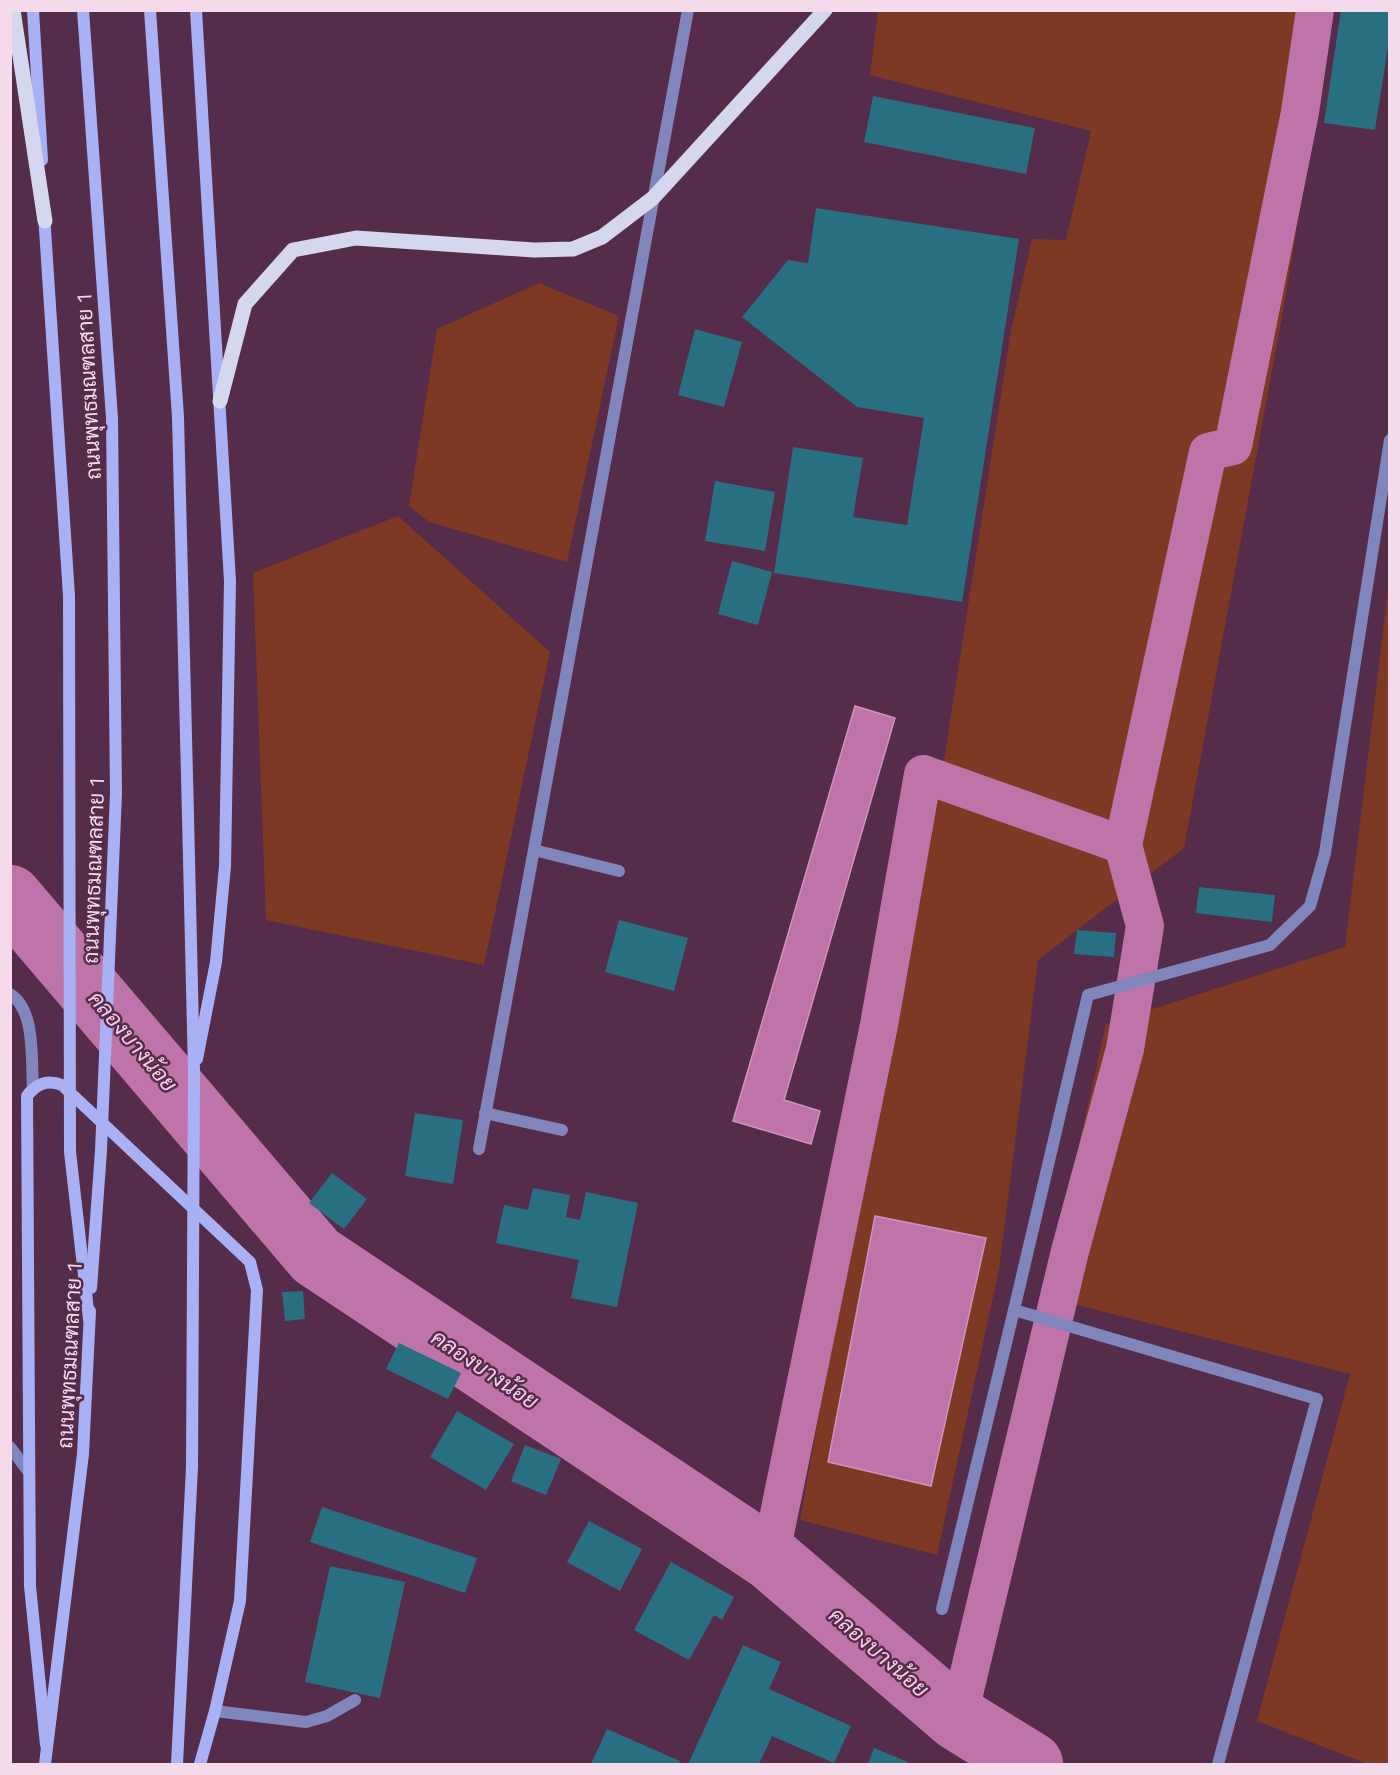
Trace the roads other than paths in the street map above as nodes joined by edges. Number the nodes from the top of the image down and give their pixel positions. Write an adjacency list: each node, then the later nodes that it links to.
1 (13, 10): 9 (main road)
2 (33, 10): 9 (main road)
3 (83, 10): 21 (main road, ถนนพุทธมณฑลสาย 1, bridge)
4 (150, 10): 15 (main road, bridge)
5 (196, 10): 10 (main road)
6 (688, 10): 8 (street)
7 (825, 10): 8 (main road)
8 (653, 198): 10 (main road); 12 (street)
9 (45, 221): 21 (main road, bridge)
10 (220, 401): 15 (main road, bridge)
11 (1389, 440): 20 (street)
12 (534, 850): 13 (street); 17 (street)
13 (619, 871)
14 (10, 994): 16 (street)
15 (194, 1072): 29 (main road, bridge)
16 (33, 1088): 23 (main road); 26 (main road)
17 (485, 1113): 18 (street); 19 (street)
18 (562, 1130)
19 (479, 1149)
20 (1015, 1311): 24 (street); 31 (street)
21 (89, 1319): 27 (main road, ถนนพุทธมณฑลสาย 1, bridge)
22 (10, 1447): 23 (street)
23 (28, 1471): 27 (main road)
24 (942, 1609)
25 (355, 1700): 26 (street)
26 (216, 1711): 30 (main road)
27 (46, 1745): 28 (main road, ถนนพุทธมณฑลสาย 1)
28 (45, 1764)
29 (177, 1764)
30 (200, 1764)
31 (1218, 1764)

